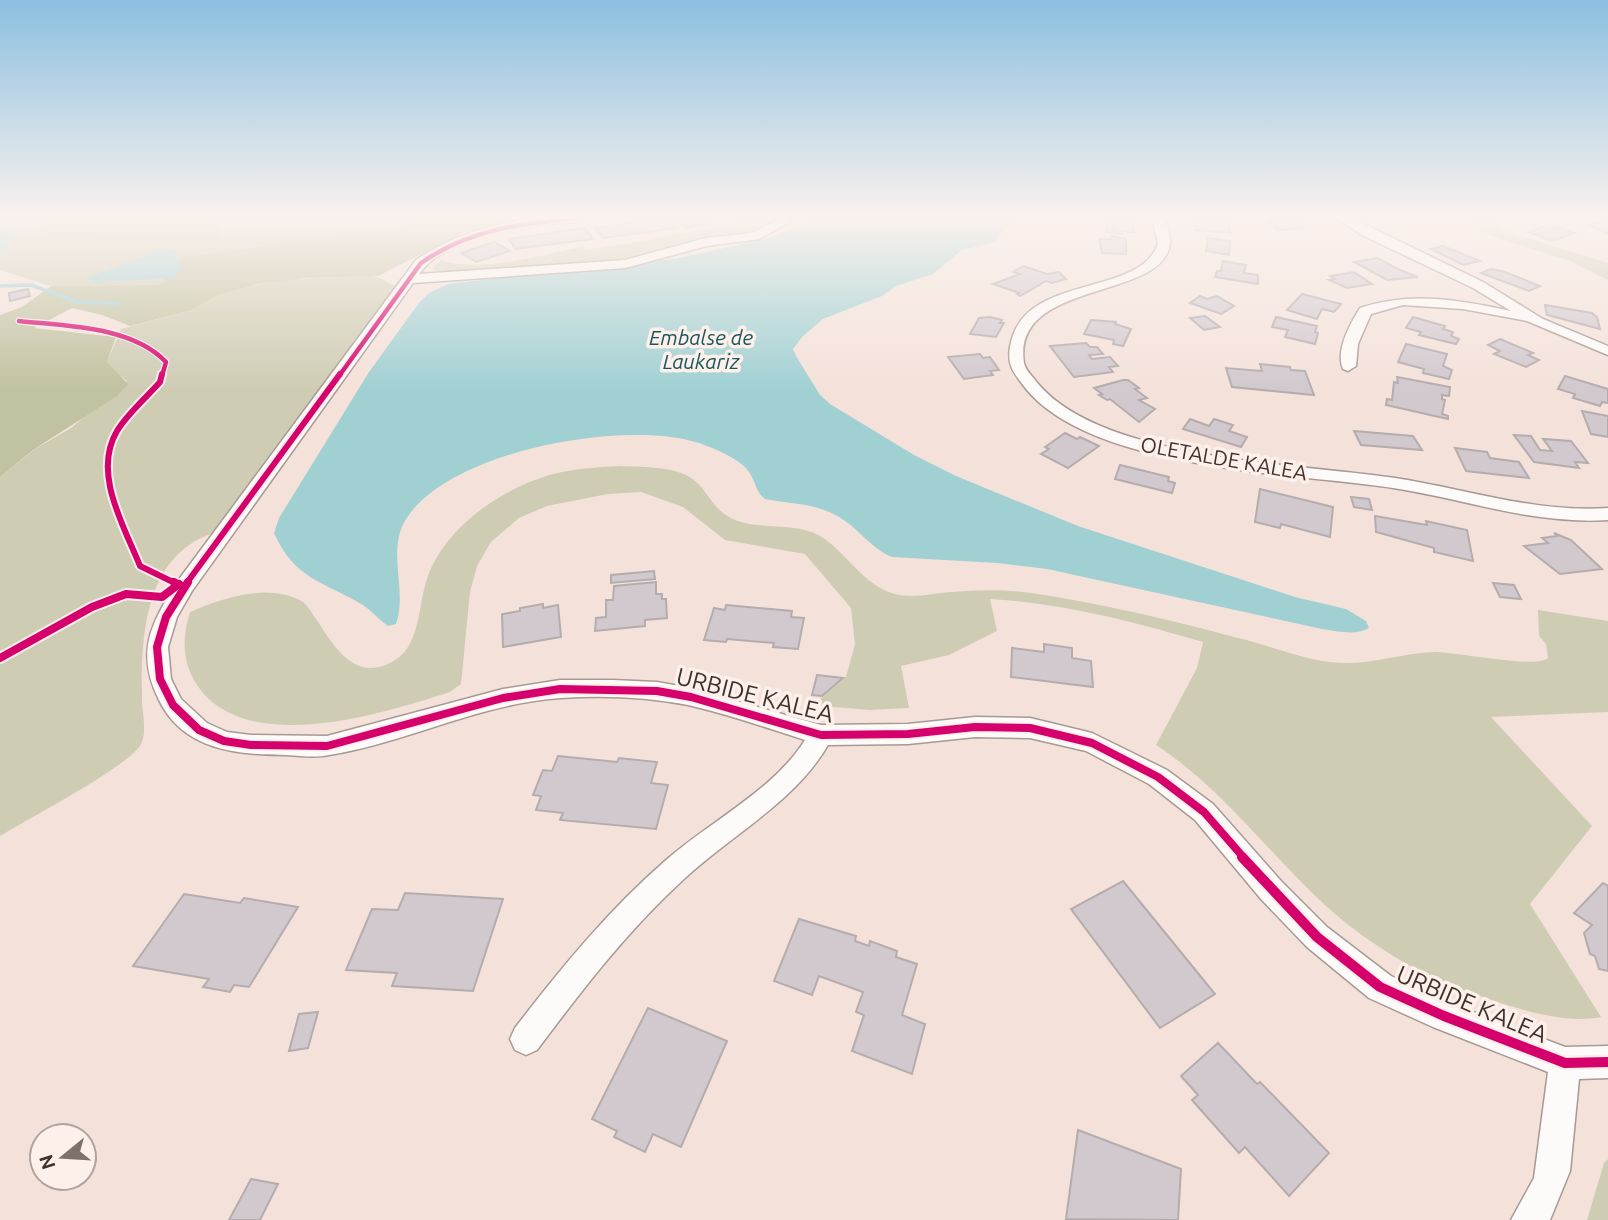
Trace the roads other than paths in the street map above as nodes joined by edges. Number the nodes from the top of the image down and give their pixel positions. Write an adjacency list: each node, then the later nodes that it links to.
1 (414, 274): 5 (street, URBIDE KALEA)
2 (483, 274): 5 (street)
3 (1133, 274): 11 (street, OLETALDE KALEA)
4 (1453, 274): 6 (street)
5 (411, 279): 12 (street, URBIDE KALEA)
6 (1491, 293): 7 (street); 8 (street)
7 (1464, 306): 8 (street); 10 (street)
8 (1538, 322): 9 (street)
9 (1603, 348)
10 (1348, 366)
11 (1608, 514)
12 (821, 735): 13 (street); 15 (street, URBIDE KALEA)
13 (526, 1039)
14 (1608, 1062): 15 (street, URBIDE KALEA)
15 (1565, 1063): 16 (street)
16 (1529, 1220)

